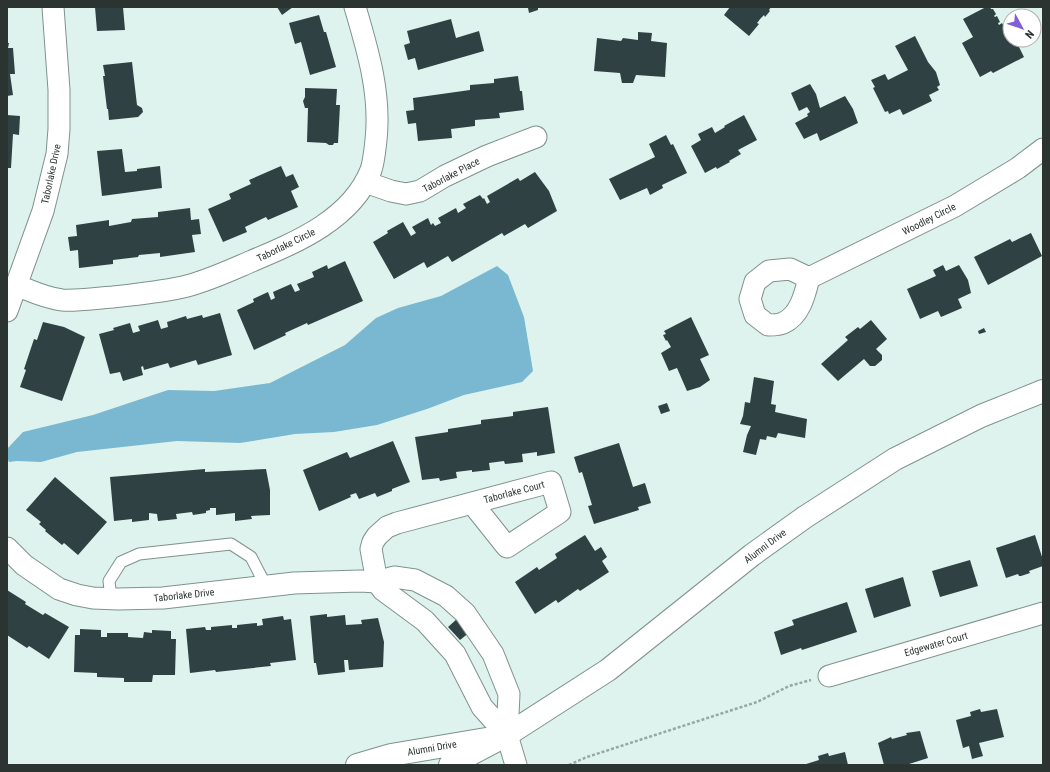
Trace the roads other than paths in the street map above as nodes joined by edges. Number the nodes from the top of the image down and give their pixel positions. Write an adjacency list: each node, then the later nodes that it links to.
1 (53, 7): 7 (street, Taborlake Drive)
2 (355, 7): 5 (street, Taborlake Circle)
3 (536, 138): 5 (street, Taborlake Place)
4 (1043, 149): 6 (street, Woodley Circle)
5 (364, 182): 7 (street, Taborlake Circle)
6 (809, 278)
7 (16, 285): 8 (street, Taborlake Drive)
8 (7, 311)
9 (1043, 391): 19 (main road, Alumni Drive)
10 (472, 503): 12 (street, Taborlake Court)
11 (7, 548): 15 (street, Taborlake Drive)
12 (377, 582): 13 (street, Taborlake Drive); 14 (street, Taborlake Drive); 17 (street)
13 (266, 586): 15 (street, Taborlake Drive); 15 (lane)
14 (446, 596): 17 (street); 19 (street, Taborlake Drive)
15 (111, 599)
16 (1043, 614): 18 (street, Edgewater Court)
17 (425, 621): 19 (street)
18 (829, 676)
19 (507, 735): 20 (main road, Alumni Drive); 21 (main road, Alumni Drive); 22 (street)
20 (357, 765)
21 (450, 765)
22 (516, 765)

